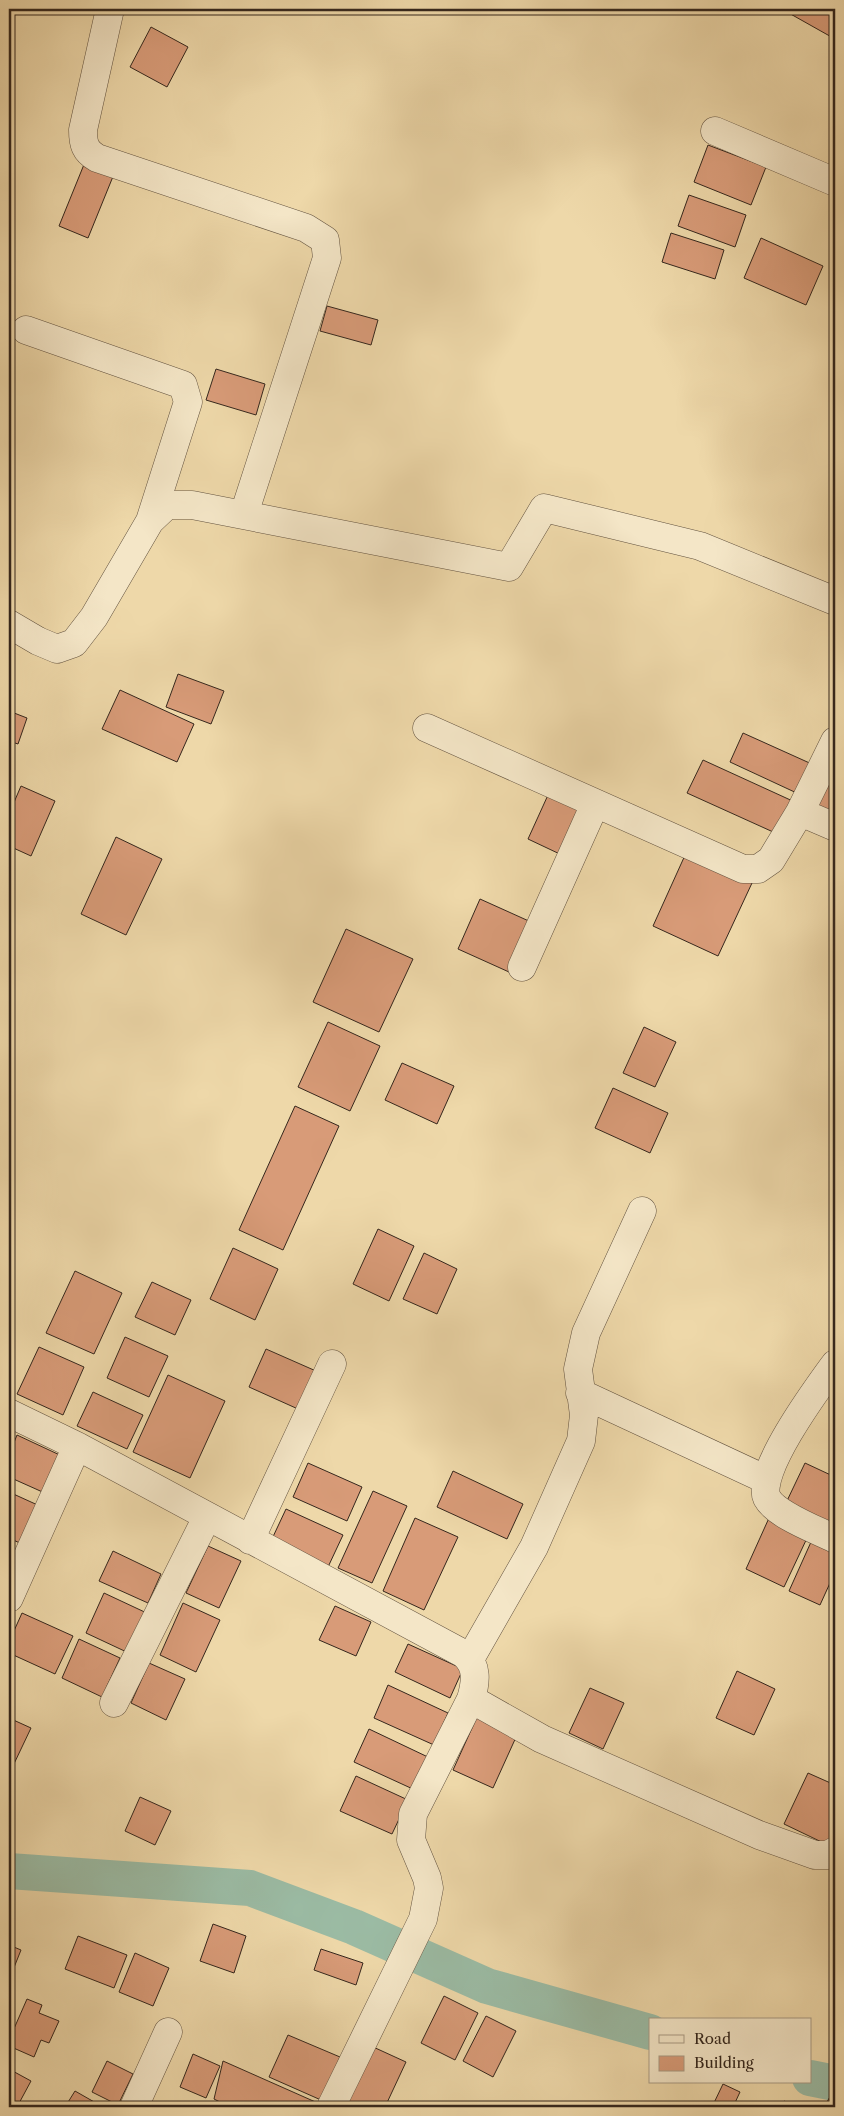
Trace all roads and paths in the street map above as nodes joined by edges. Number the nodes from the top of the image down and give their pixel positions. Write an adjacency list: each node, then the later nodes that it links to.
1 (110, 9): 5 (street)
2 (715, 131): 3 (street)
3 (835, 182)
4 (26, 330): 6 (street)
5 (244, 514): 6 (street); 7 (street)
6 (150, 521): 8 (street)
7 (835, 601)
8 (9, 624)
9 (427, 728): 11 (street)
10 (835, 741): 12 (street)
11 (595, 804): 12 (street); 14 (street)
12 (800, 812): 13 (street)
13 (835, 827)
14 (522, 966)
15 (642, 1211): 18 (street)
16 (332, 1364): 24 (street)
17 (835, 1364): 21 (street)
18 (580, 1393): 21 (street); 26 (street)
19 (9, 1413): 20 (street)
20 (78, 1446): 22 (street); 25 (street)
21 (767, 1480): 23 (street)
22 (207, 1517): 24 (street); 28 (street)
23 (835, 1539)
24 (250, 1540): 26 (street)
25 (9, 1598)
26 (470, 1659): 27 (street)
27 (471, 1700): 29 (street); 32 (street)
28 (114, 1703)
29 (835, 1852)
30 (168, 2032): 31 (street)
31 (134, 2107)
32 (331, 2107)

